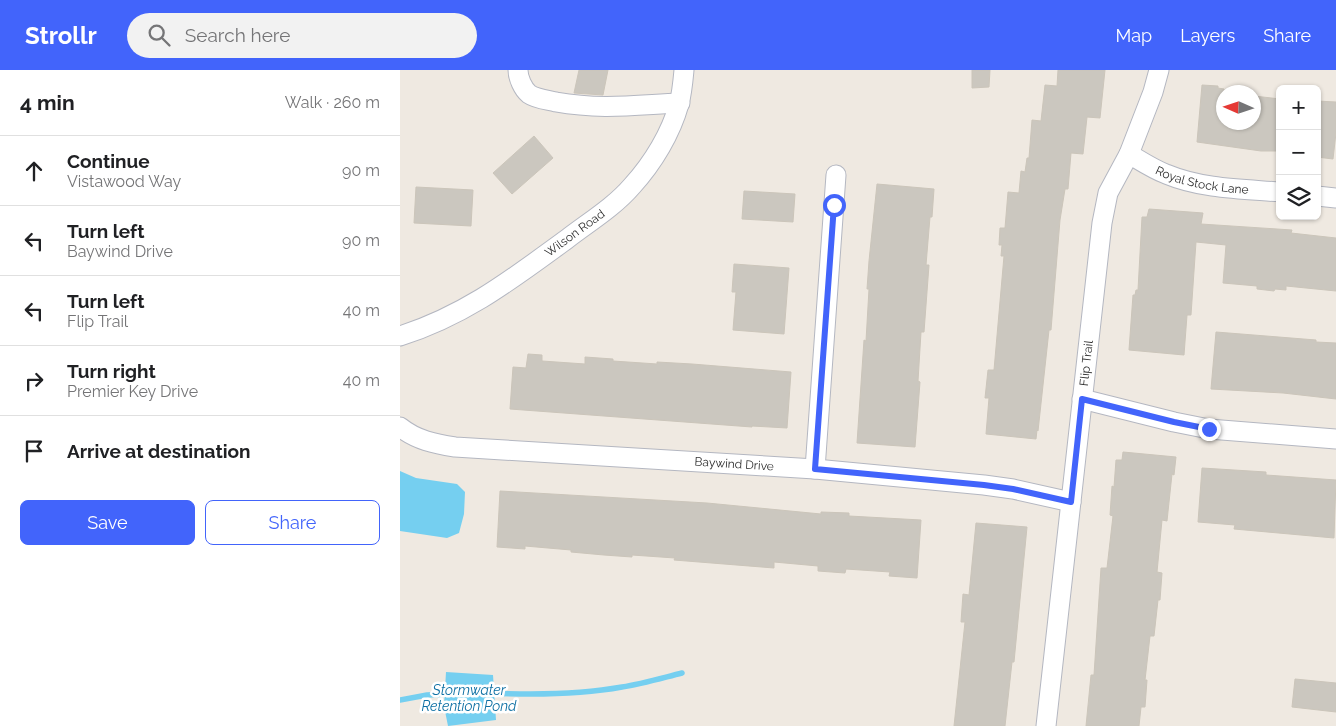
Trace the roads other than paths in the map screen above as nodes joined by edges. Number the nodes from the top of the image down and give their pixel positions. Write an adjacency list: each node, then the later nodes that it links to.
1 (518, 70): 4 (street)
2 (684, 70): 4 (street, Wilson Road)
3 (1159, 70): 5 (street, Flip Trail)
4 (680, 103): 10 (street, Wilson Road)
5 (1129, 154): 7 (street, Royal Stock Lane); 11 (street, Flip Trail)
6 (836, 175): 14 (street)
7 (1276, 192)
8 (1321, 196): 9 (street)
9 (1336, 198)
10 (400, 336)
11 (1082, 399): 13 (street); 15 (street, Flip Trail)
12 (400, 426): 14 (street, Baywind Drive)
13 (1336, 439)
14 (815, 469): 15 (street, Baywind Drive)
15 (1071, 502): 16 (street, Flip Trail)
16 (1046, 726)

